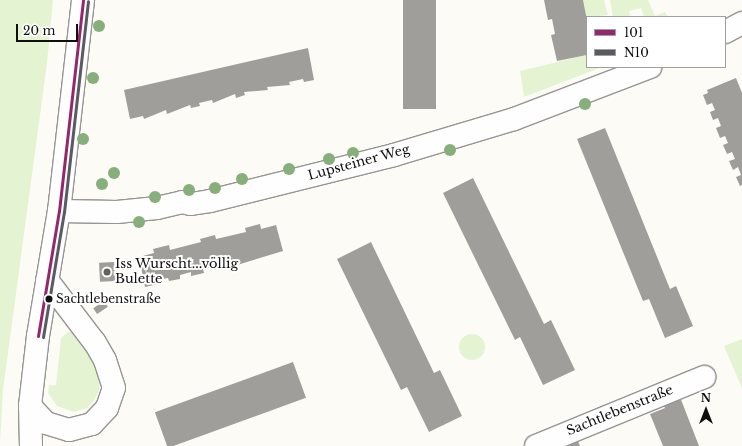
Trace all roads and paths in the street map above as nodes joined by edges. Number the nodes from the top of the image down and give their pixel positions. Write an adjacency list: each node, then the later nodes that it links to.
1 (83, 0): 5 (street)
2 (742, 24): 3 (street)
3 (726, 32)
4 (647, 68): 5 (street, Lupsteiner Weg)
5 (59, 211): 6 (street)
6 (47, 280): 8 (street); 8 (street)
7 (704, 377): 10 (street, Sachtlebenstraße)
8 (30, 406): 9 (street)
9 (31, 446)
10 (536, 446)

